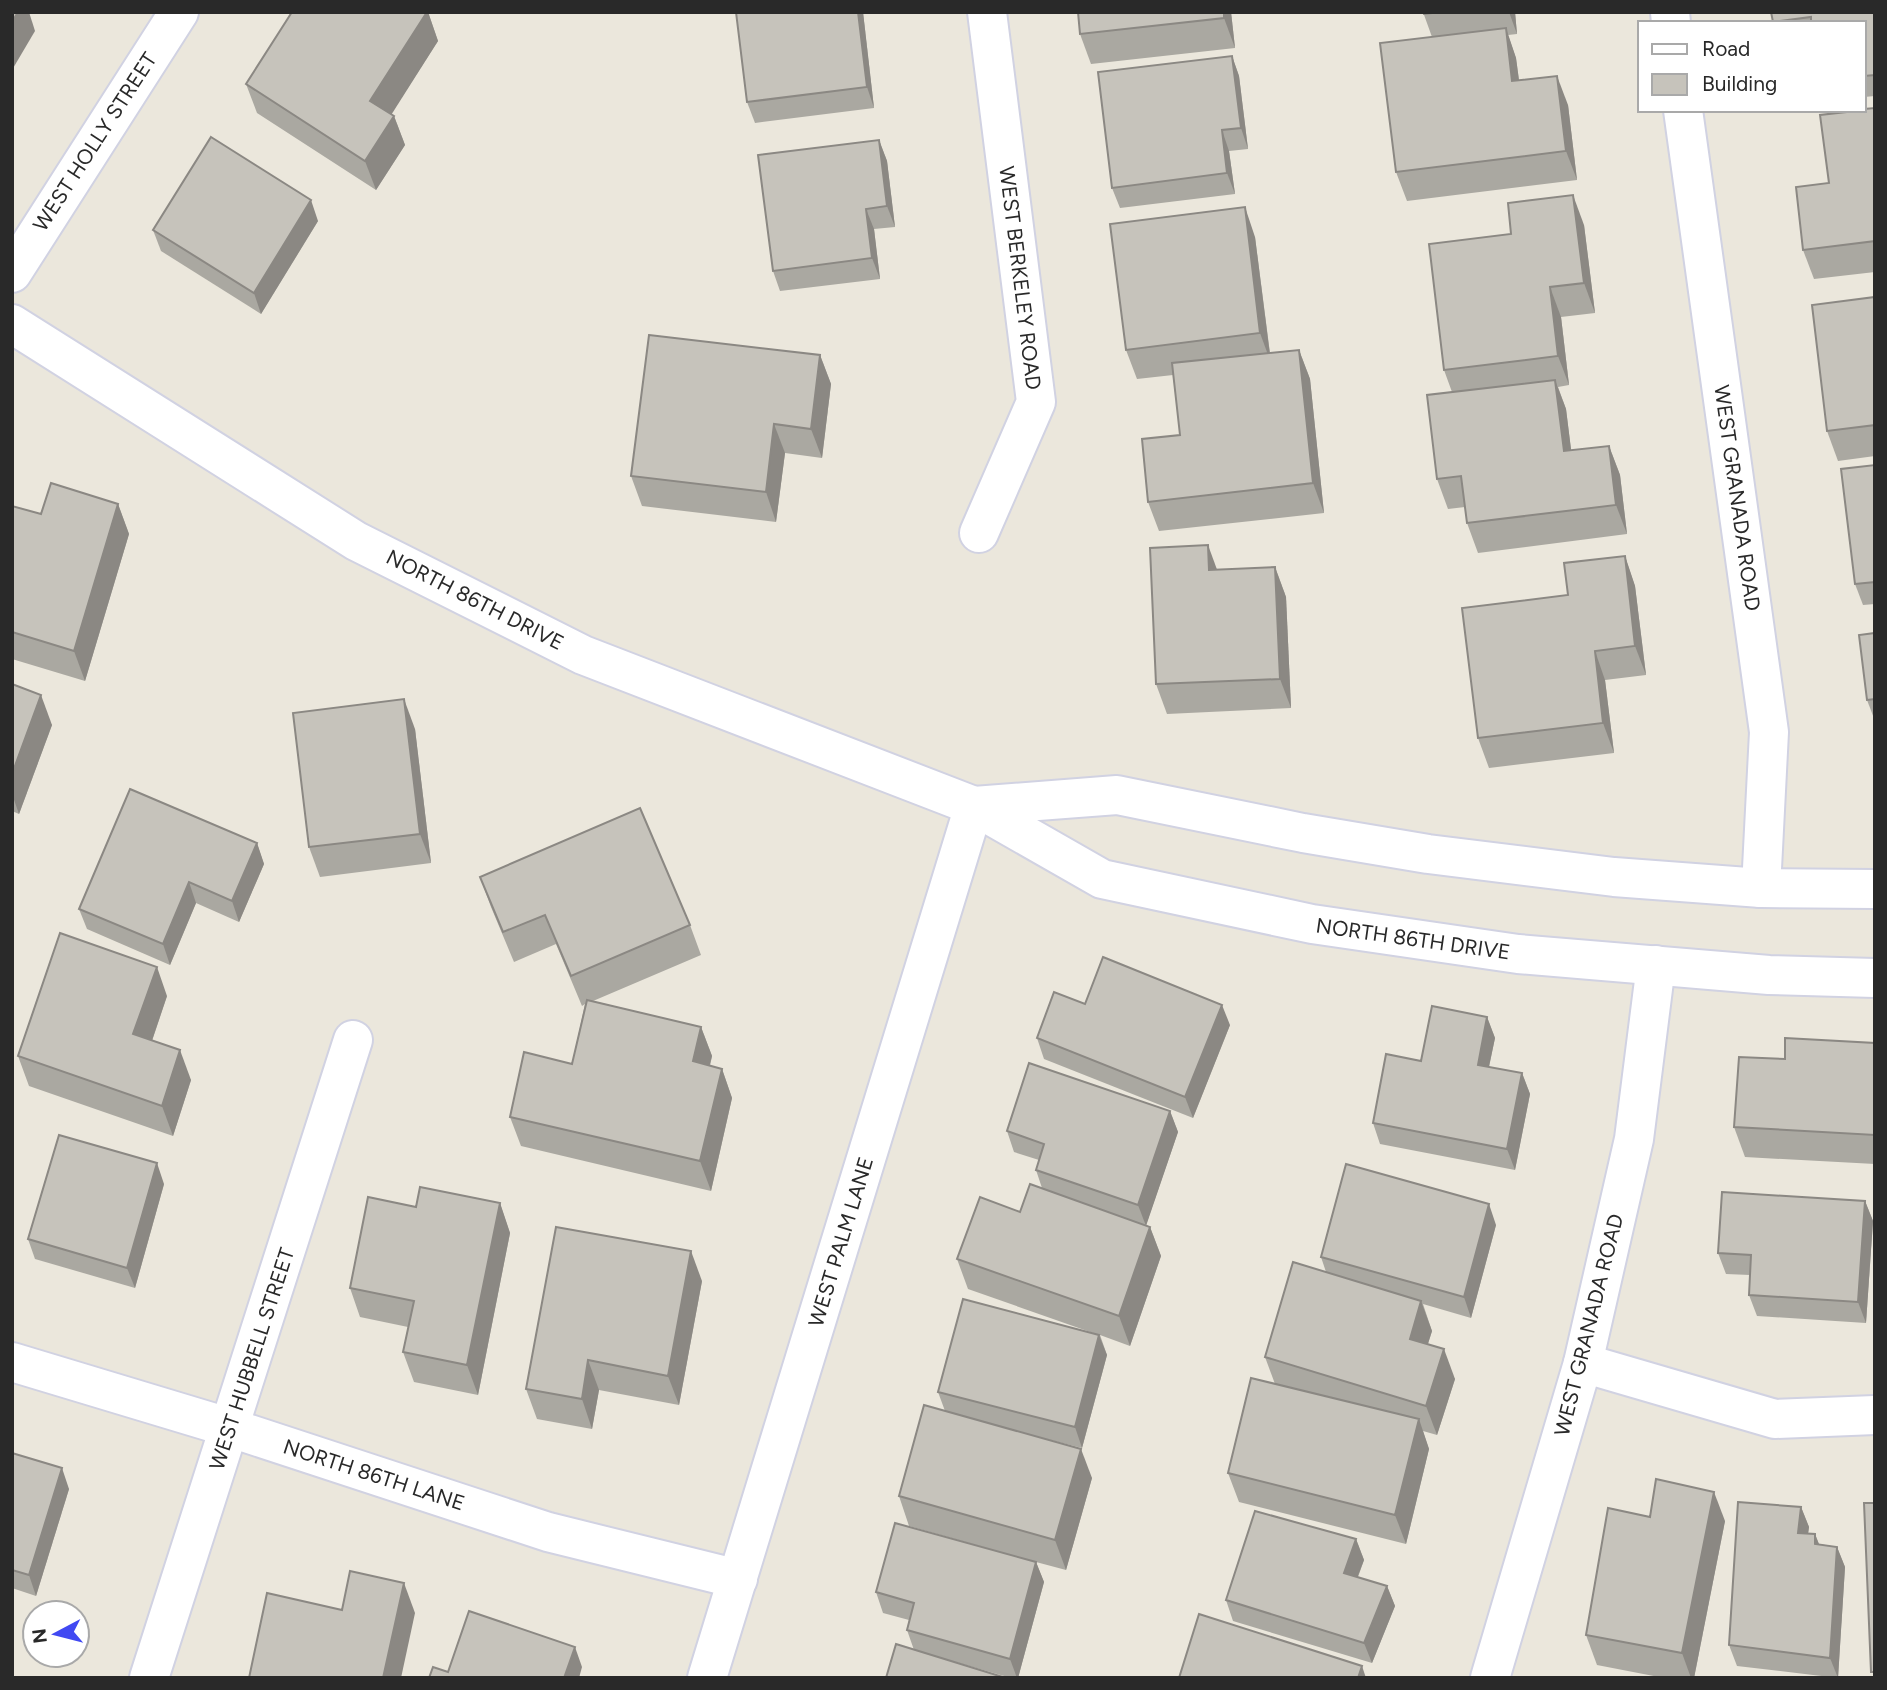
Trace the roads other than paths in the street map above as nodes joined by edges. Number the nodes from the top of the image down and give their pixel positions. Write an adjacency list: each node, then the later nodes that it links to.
1 (179, 12): 4 (street, WEST HOLLY STREET)
2 (987, 12): 6 (street, WEST BERKELEY ROAD)
3 (1683, 112): 8 (street, WEST GRANADA ROAD)
4 (12, 273)
5 (12, 324): 7 (street, NORTH 86TH DRIVE)
6 (979, 533)
7 (974, 806): 8 (street, NORTH 86TH DRIVE); 10 (street, NORTH 86TH DRIVE); 17 (street, WEST PALM LANE)
8 (1761, 888): 9 (street, NORTH 86TH DRIVE)
9 (1875, 889)
10 (1656, 965): 11 (street, NORTH 86TH DRIVE); 14 (street, WEST GRANADA ROAD)
11 (1875, 978)
12 (353, 1040): 16 (street, WEST HUBBELL STREET)
13 (12, 1362): 16 (street, NORTH 86TH LANE)
14 (1583, 1363): 15 (street); 20 (street, WEST GRANADA ROAD)
15 (1875, 1415)
16 (231, 1428): 17 (street, NORTH 86TH LANE); 18 (street, WEST HUBBELL STREET)
17 (738, 1579): 19 (street, WEST PALM LANE)
18 (149, 1678)
19 (707, 1678)
20 (1490, 1678)

